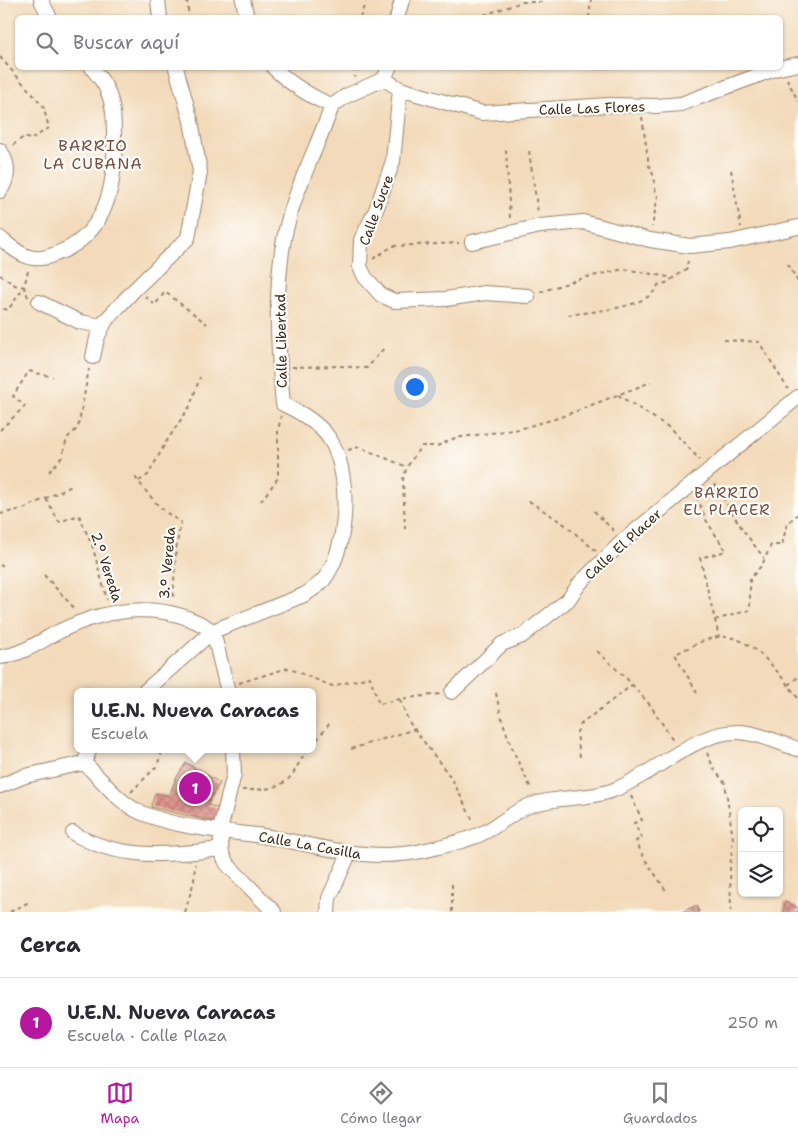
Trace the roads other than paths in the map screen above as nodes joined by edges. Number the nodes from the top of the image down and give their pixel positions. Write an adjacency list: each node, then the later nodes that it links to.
1 (41, 0): 5 (street)
2 (158, 0): 6 (street)
3 (243, 0): 7 (street)
4 (402, 0): 8 (street)
5 (48, 15)
6 (160, 15)
7 (246, 15)
8 (398, 15)
9 (798, 64): 10 (street, Calle Las Flores)
10 (783, 68)
11 (93, 70): 21 (street)
12 (177, 70): 25 (street)
13 (276, 70): 17 (street)
14 (776, 70): 16 (street, Calle Las Flores)
15 (387, 73): 16 (street, Calle Las Flores); 17 (street)
16 (400, 88): 23 (street, Calle Sucre)
17 (332, 106): 28 (street, Calle Libertad)
18 (1, 151): 19 (street)
19 (0, 191)
20 (798, 227): 22 (street)
21 (0, 238)
22 (472, 242)
23 (528, 296)
24 (39, 302): 25 (street)
25 (102, 326): 26 (street)
26 (93, 357)
27 (796, 398): 32 (street, Calle El Placer)
28 (213, 631): 29 (street); 30 (street, Calle Libertad); 31 (street)
29 (0, 657)
30 (149, 688)
31 (227, 688)
32 (452, 692)
33 (798, 749): 41 (street, Calle La Casilla)
34 (88, 753): 36 (street)
35 (233, 753): 38 (street)
36 (84, 763): 37 (street); 38 (street, Calle La Casilla)
37 (0, 786)
38 (220, 830): 40 (street); 41 (street, Calle La Casilla)
39 (74, 833): 40 (street)
40 (221, 849): 42 (street)
41 (349, 854): 43 (street)
42 (274, 912)
43 (328, 912)

